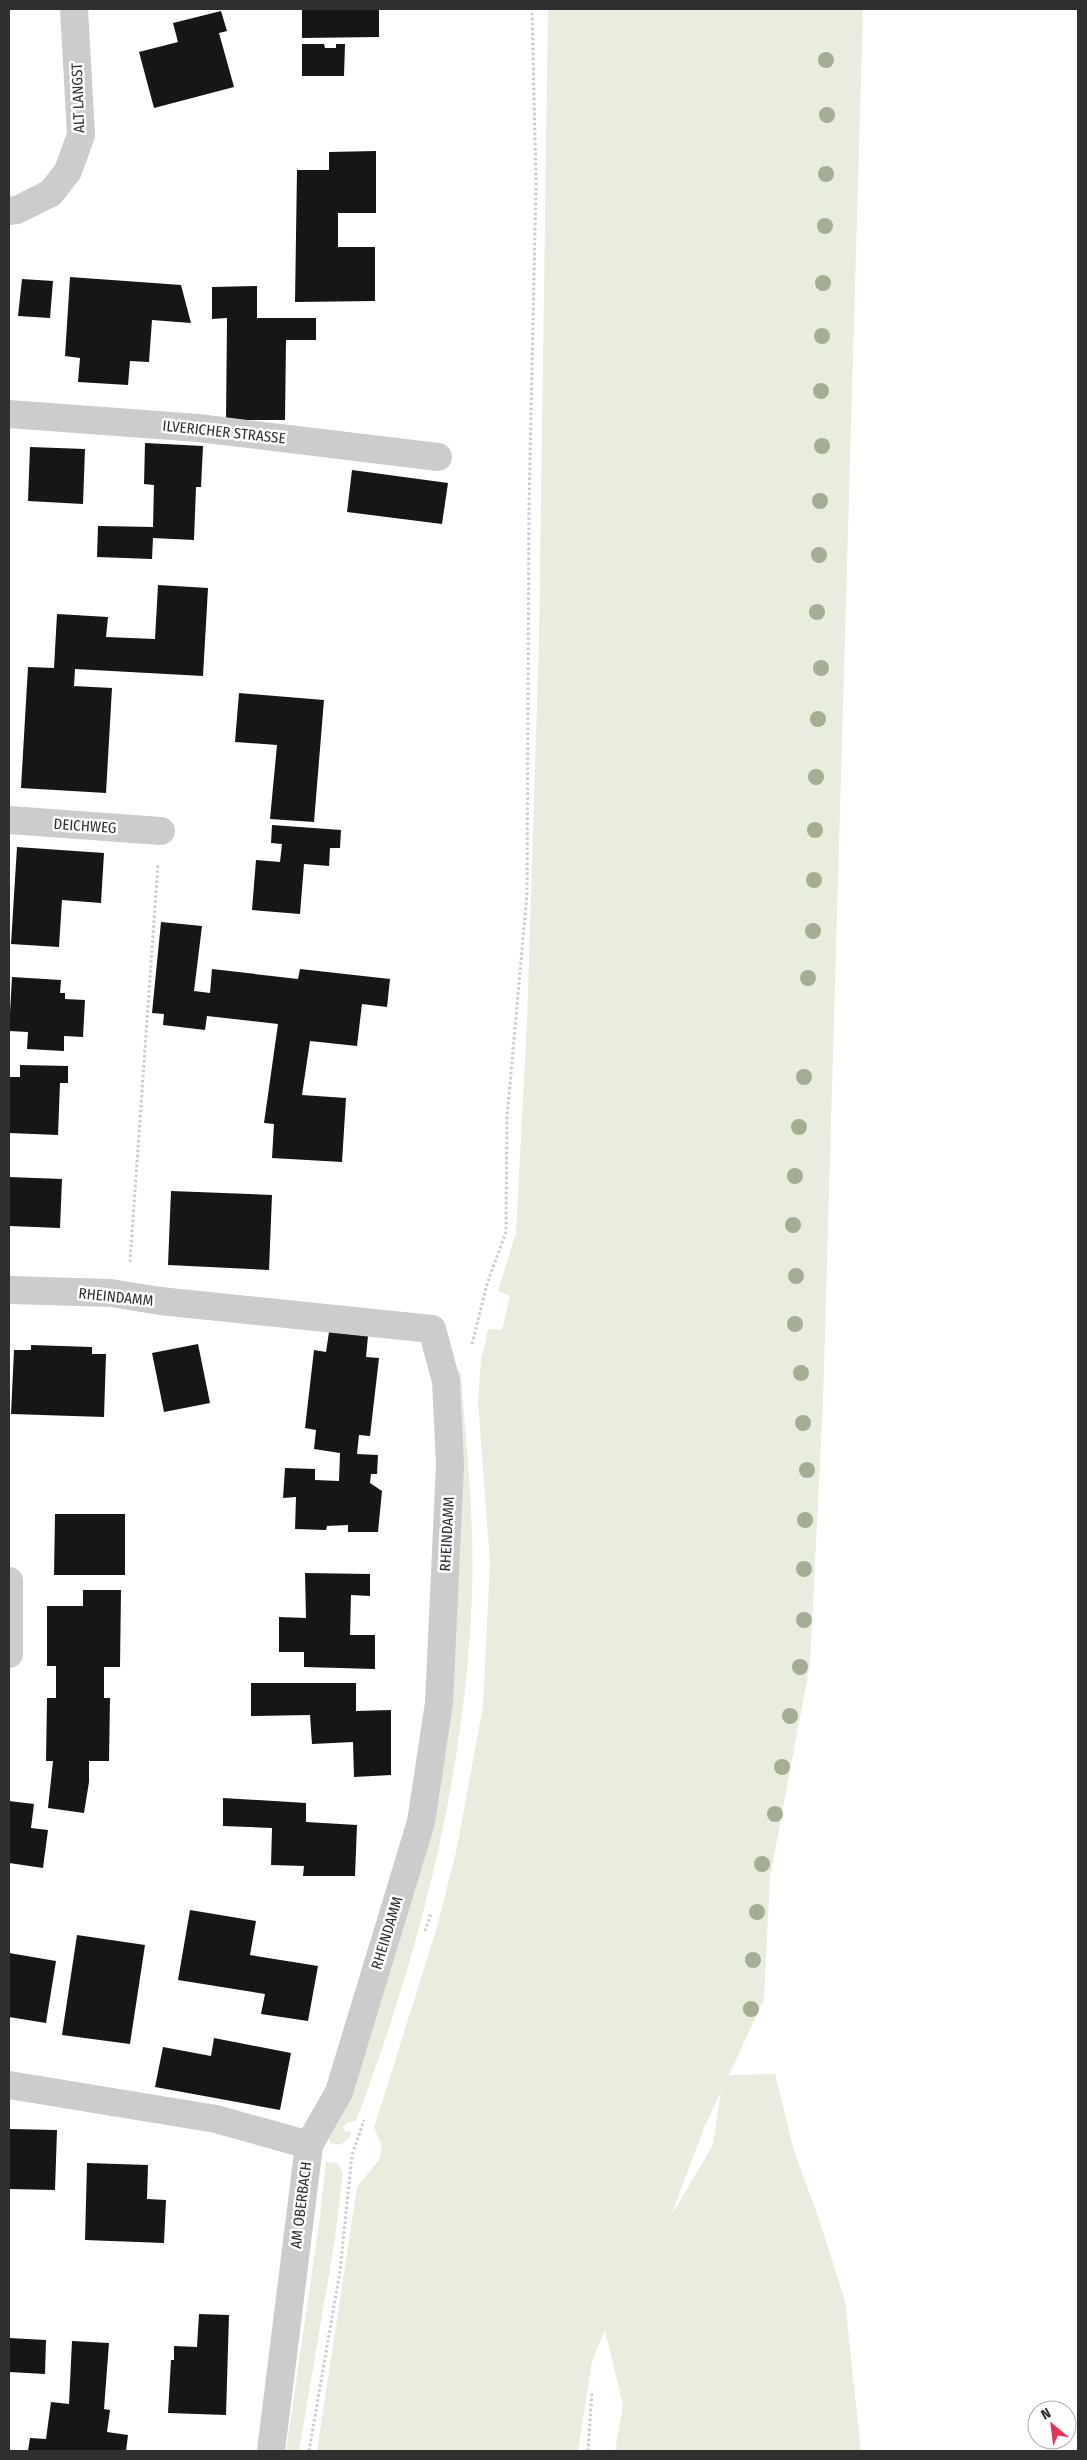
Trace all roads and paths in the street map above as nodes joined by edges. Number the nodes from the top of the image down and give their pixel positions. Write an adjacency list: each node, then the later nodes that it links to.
1 (74, 9): 3 (street, ALT LANGST)
2 (532, 9): 10 (path)
3 (9, 211)
4 (9, 414): 5 (street, ILVERICHER STRASSE)
5 (438, 457)
6 (9, 820): 7 (street, DEICHWEG)
7 (161, 831): 8 (path)
8 (129, 1265)
9 (9, 1290): 17 (street, RHEINDAMM)
10 (471, 1348)
11 (9, 1581): 12 (street)
12 (9, 1654)
13 (432, 1909): 14 (path)
14 (423, 1937)
15 (9, 2086): 17 (street, AM OBERBACH)
16 (365, 2117): 20 (path)
17 (309, 2145): 19 (street, AM OBERBACH)
18 (592, 2391): 21 (path)
19 (271, 2451)
20 (309, 2451)
21 (588, 2451)

